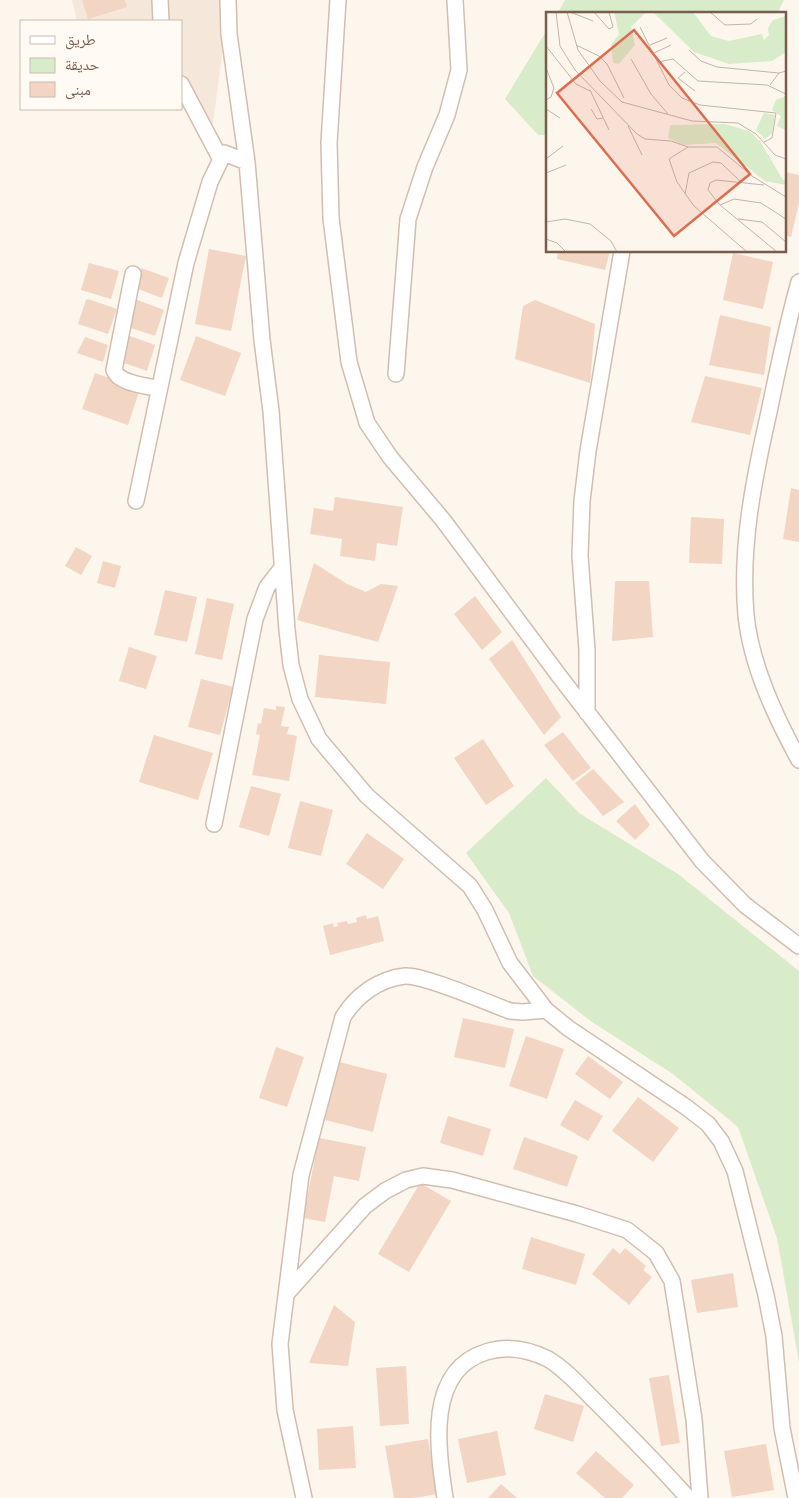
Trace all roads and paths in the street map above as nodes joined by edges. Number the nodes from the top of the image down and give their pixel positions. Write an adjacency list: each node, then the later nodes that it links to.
1 (160, 0): 5 (street)
2 (228, 0): 8 (street)
3 (338, 0): 17 (street)
4 (455, 0): 13 (street)
5 (161, 20)
6 (182, 86): 7 (street)
7 (220, 158): 8 (street); 14 (street)
8 (247, 162): 16 (street)
9 (622, 252): 17 (street)
10 (133, 274): 14 (street)
11 (799, 282): 12 (street)
12 (793, 325): 18 (street)
13 (396, 374)
14 (159, 389): 15 (street)
15 (136, 501)
16 (281, 569): 19 (street); 21 (street)
17 (587, 713): 20 (street)
18 (799, 760)
19 (214, 824)
20 (799, 946)
21 (546, 1010): 22 (street); 27 (street)
22 (288, 1292): 23 (street); 26 (street)
23 (304, 1498)
24 (445, 1498): 25 (street)
25 (688, 1498)
26 (700, 1498)
27 (796, 1498)

